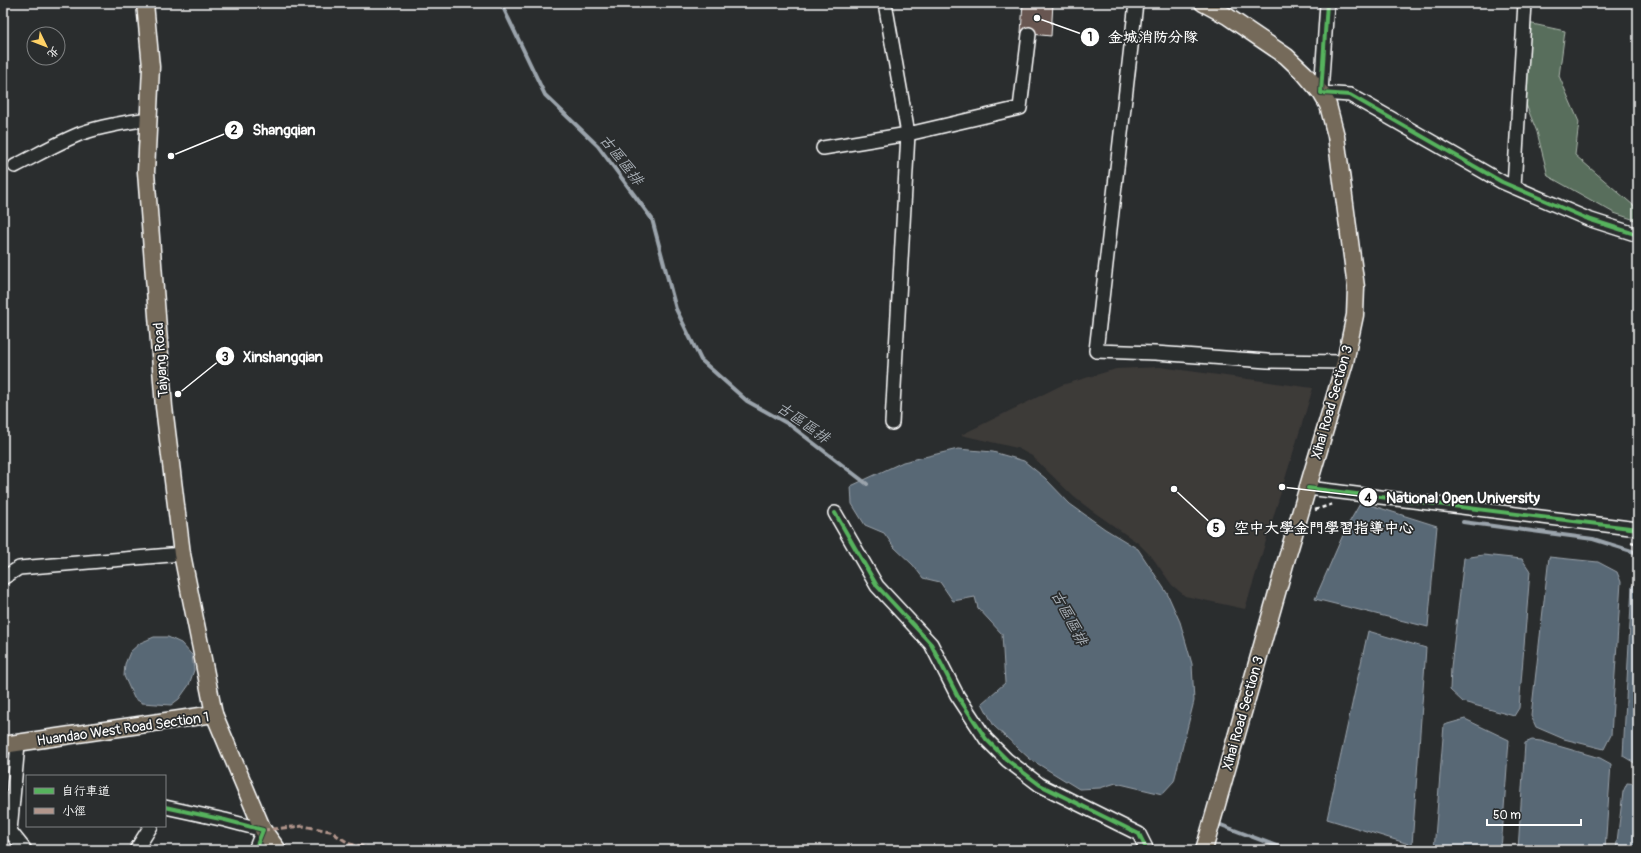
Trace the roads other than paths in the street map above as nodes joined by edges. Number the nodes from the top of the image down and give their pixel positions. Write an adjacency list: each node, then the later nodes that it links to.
1 (145, 3): 9 (main road, Taiyang Road)
2 (885, 3): 10 (street)
3 (1136, 3): 15 (street)
4 (1203, 3): 8 (main road, Xihai Road Section 3)
5 (1327, 3): 8 (street)
6 (1525, 3): 13 (street)
7 (1029, 34): 10 (street)
8 (1321, 93): 13 (street); 15 (main road, Xihai Road Section 3)
9 (149, 119): 12 (street); 20 (main road, Taiyang Road)
10 (908, 134): 11 (street); 16 (street)
11 (822, 148)
12 (15, 166)
13 (1514, 187): 14 (street)
14 (1638, 235)
15 (1345, 362): 17 (main road, Xihai Road Section 3)
16 (892, 423)
17 (1308, 488): 19 (street); 33 (main road, Xihai Road Section 3)
18 (835, 512): 32 (street)
19 (1638, 529)
20 (182, 554): 21 (street); 22 (main road, Taiyang Road)
21 (3, 578)
22 (214, 714): 23 (main road, Huandao West Road Section 1); 26 (main road, Huandao West Road Section 1)
23 (10, 745): 27 (street)
24 (166, 807): 26 (street)
25 (150, 827): 29 (street)
26 (263, 830): 30 (street); 31 (main road, Huandao West Road Section 1)
27 (6, 831): 28 (street)
28 (25, 850)
29 (136, 850)
30 (255, 850)
31 (278, 850)
32 (1147, 850)
33 (1204, 850)

